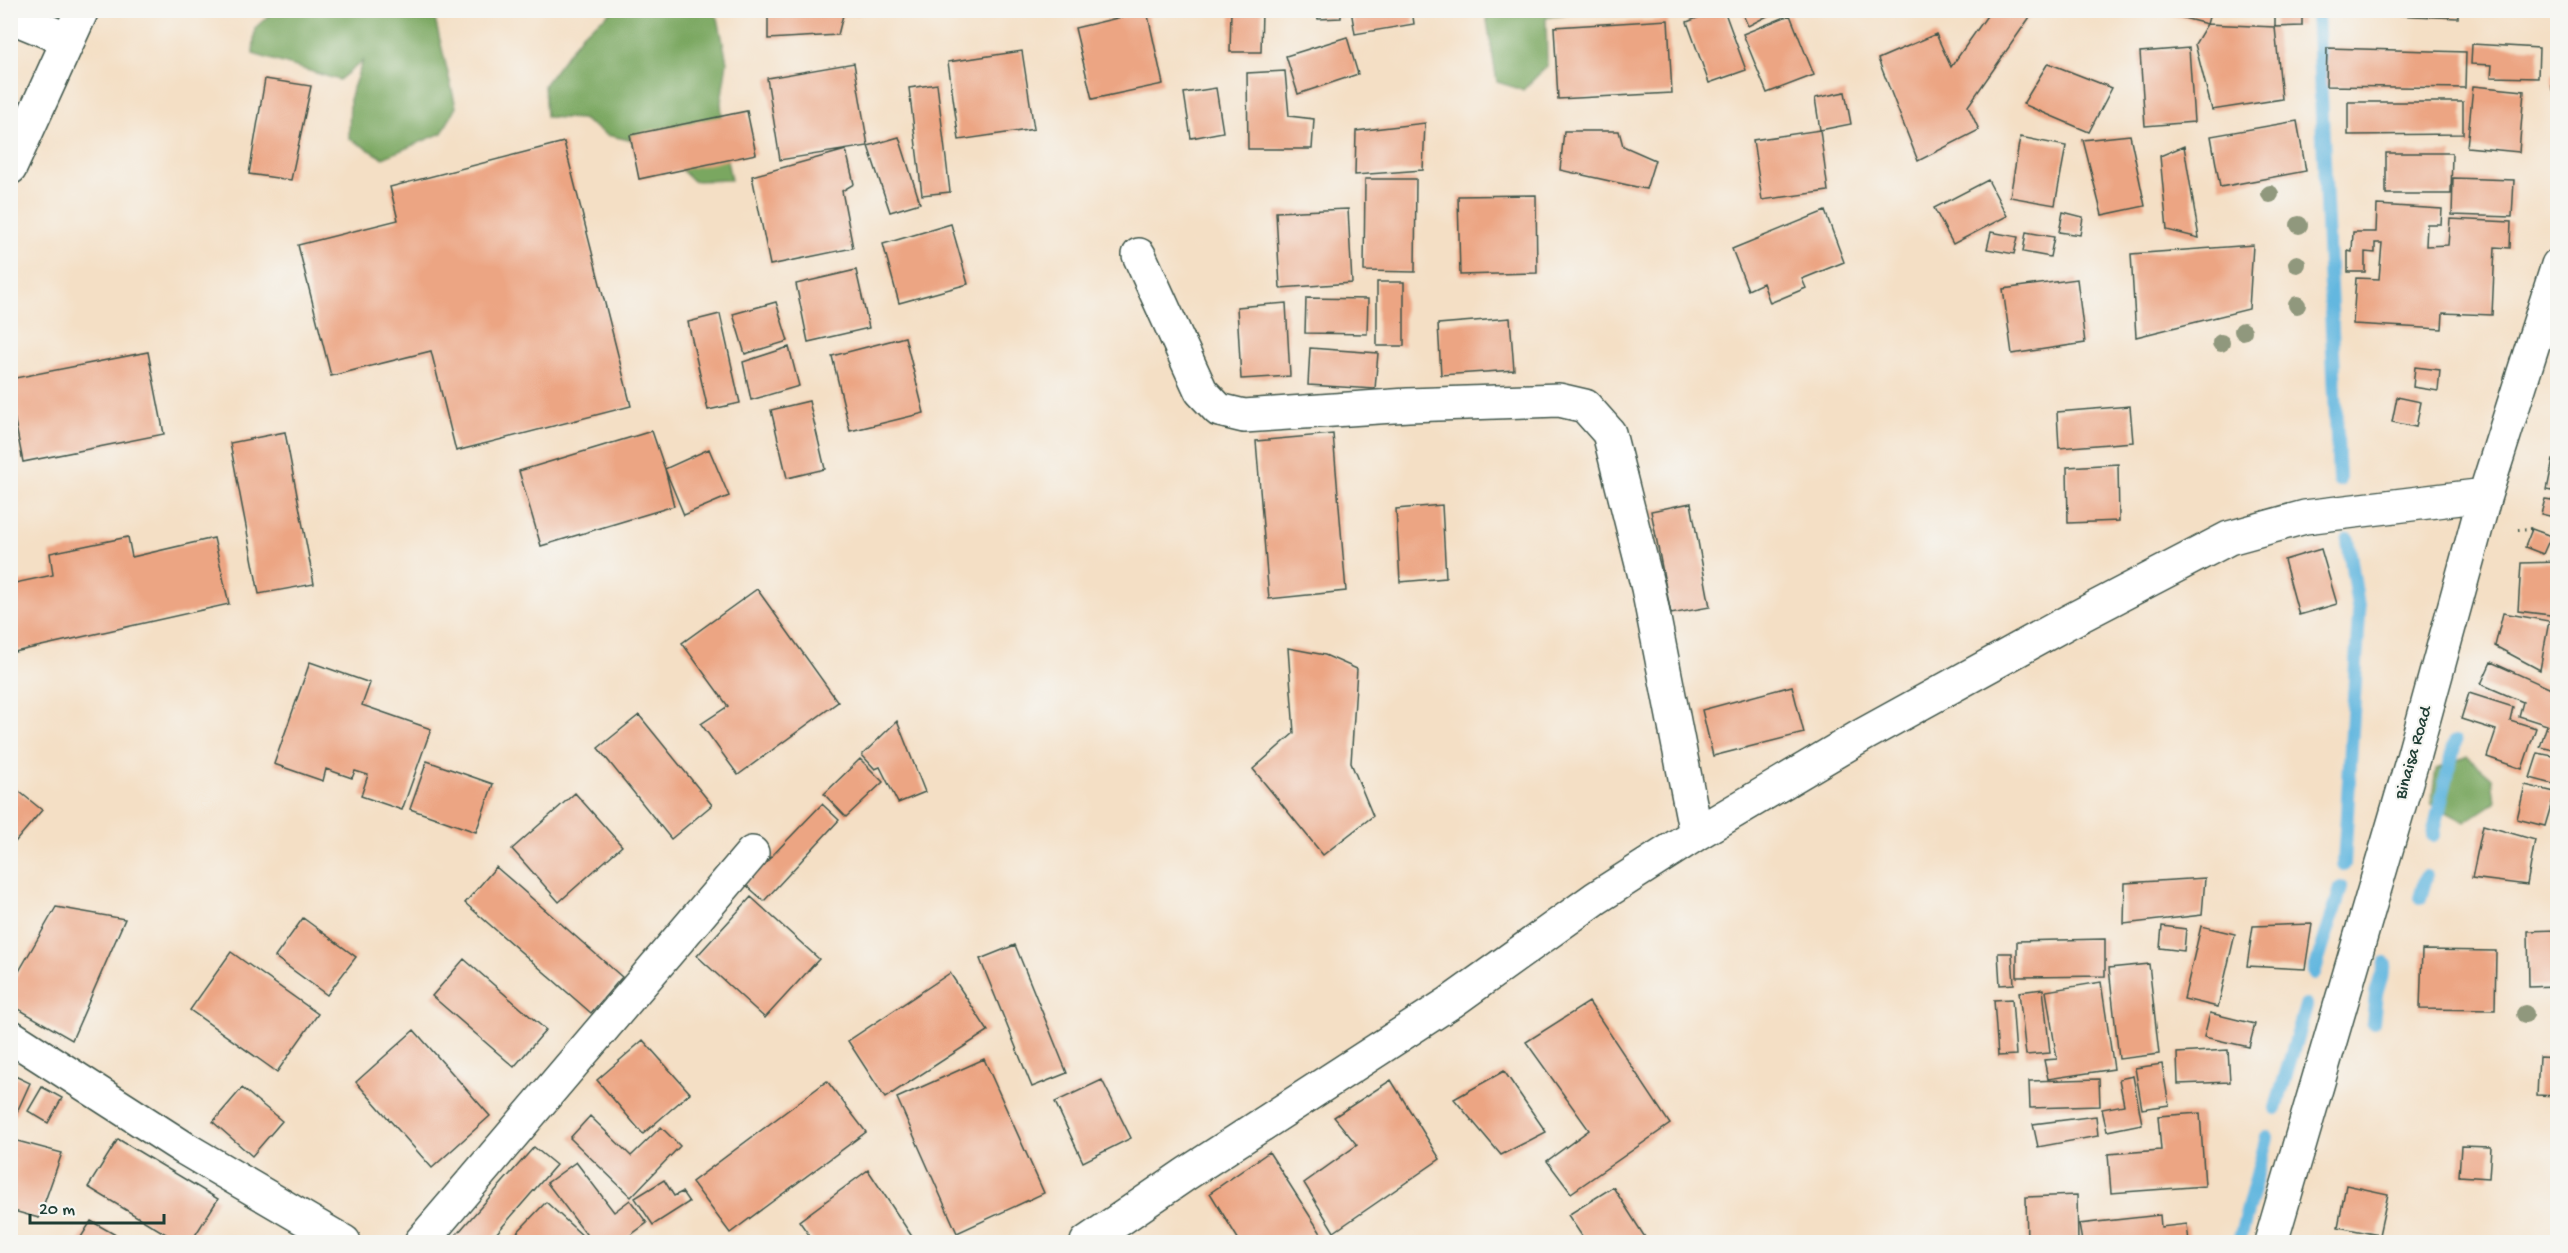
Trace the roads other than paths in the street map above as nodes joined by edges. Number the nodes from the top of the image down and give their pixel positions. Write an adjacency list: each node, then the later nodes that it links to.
1 (82, 10): 3 (street)
2 (10, 16): 3 (street)
3 (69, 40): 4 (street)
4 (10, 168)
5 (1139, 255): 8 (street)
6 (2558, 265): 7 (street, Binaisa Road)
7 (2485, 495): 8 (street); 14 (street, Binaisa Road)
8 (1696, 834): 13 (street)
9 (752, 853): 12 (street)
10 (10, 1036): 11 (street)
11 (344, 1242)
12 (421, 1242)
13 (1087, 1242)
14 (2271, 1242)

